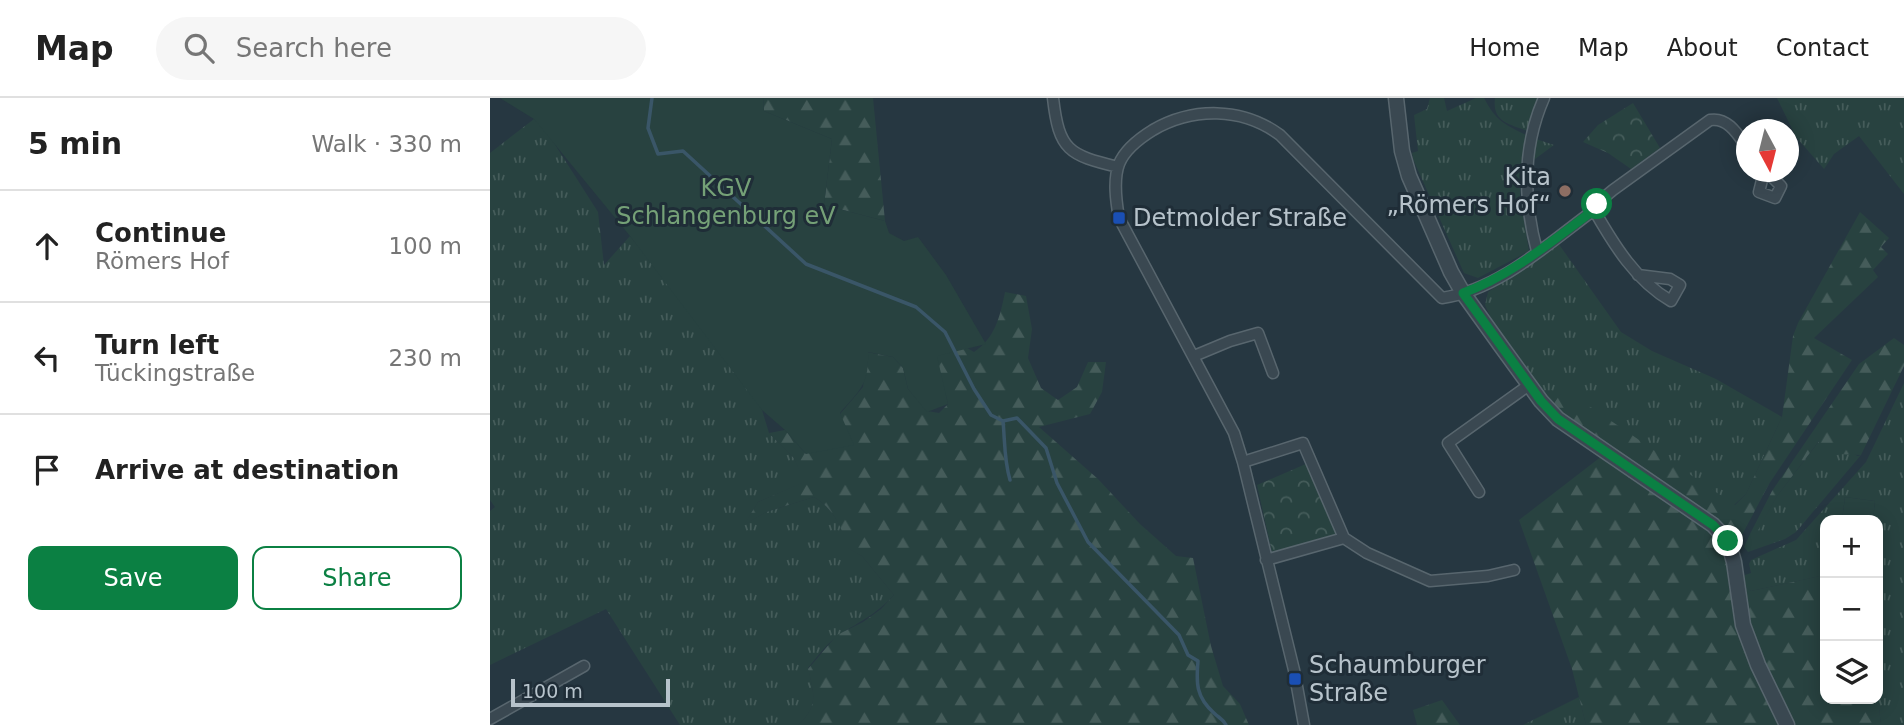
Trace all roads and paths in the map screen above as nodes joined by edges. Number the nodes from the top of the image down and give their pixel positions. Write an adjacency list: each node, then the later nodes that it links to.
1 (1053, 98): 5 (street)
2 (1396, 98): 9 (street)
3 (1544, 98): 7 (street)
4 (1736, 134): 6 (street)
5 (1118, 167): 9 (street); 10 (street)
6 (1594, 210): 7 (street); 8 (street)
7 (1537, 251): 9 (street)
8 (1639, 275)
9 (1463, 293): 12 (street)
10 (1194, 356): 11 (street); 13 (street)
11 (1273, 373)
12 (1529, 385): 14 (street); 21 (street)
13 (1243, 462): 15 (street); 16 (street)
14 (1479, 492)
15 (1344, 538): 16 (street); 17 (street)
16 (1266, 560): 20 (street)
17 (1514, 570)
18 (584, 666): 19 (street)
19 (490, 719)
20 (1304, 725)
21 (1787, 725)

